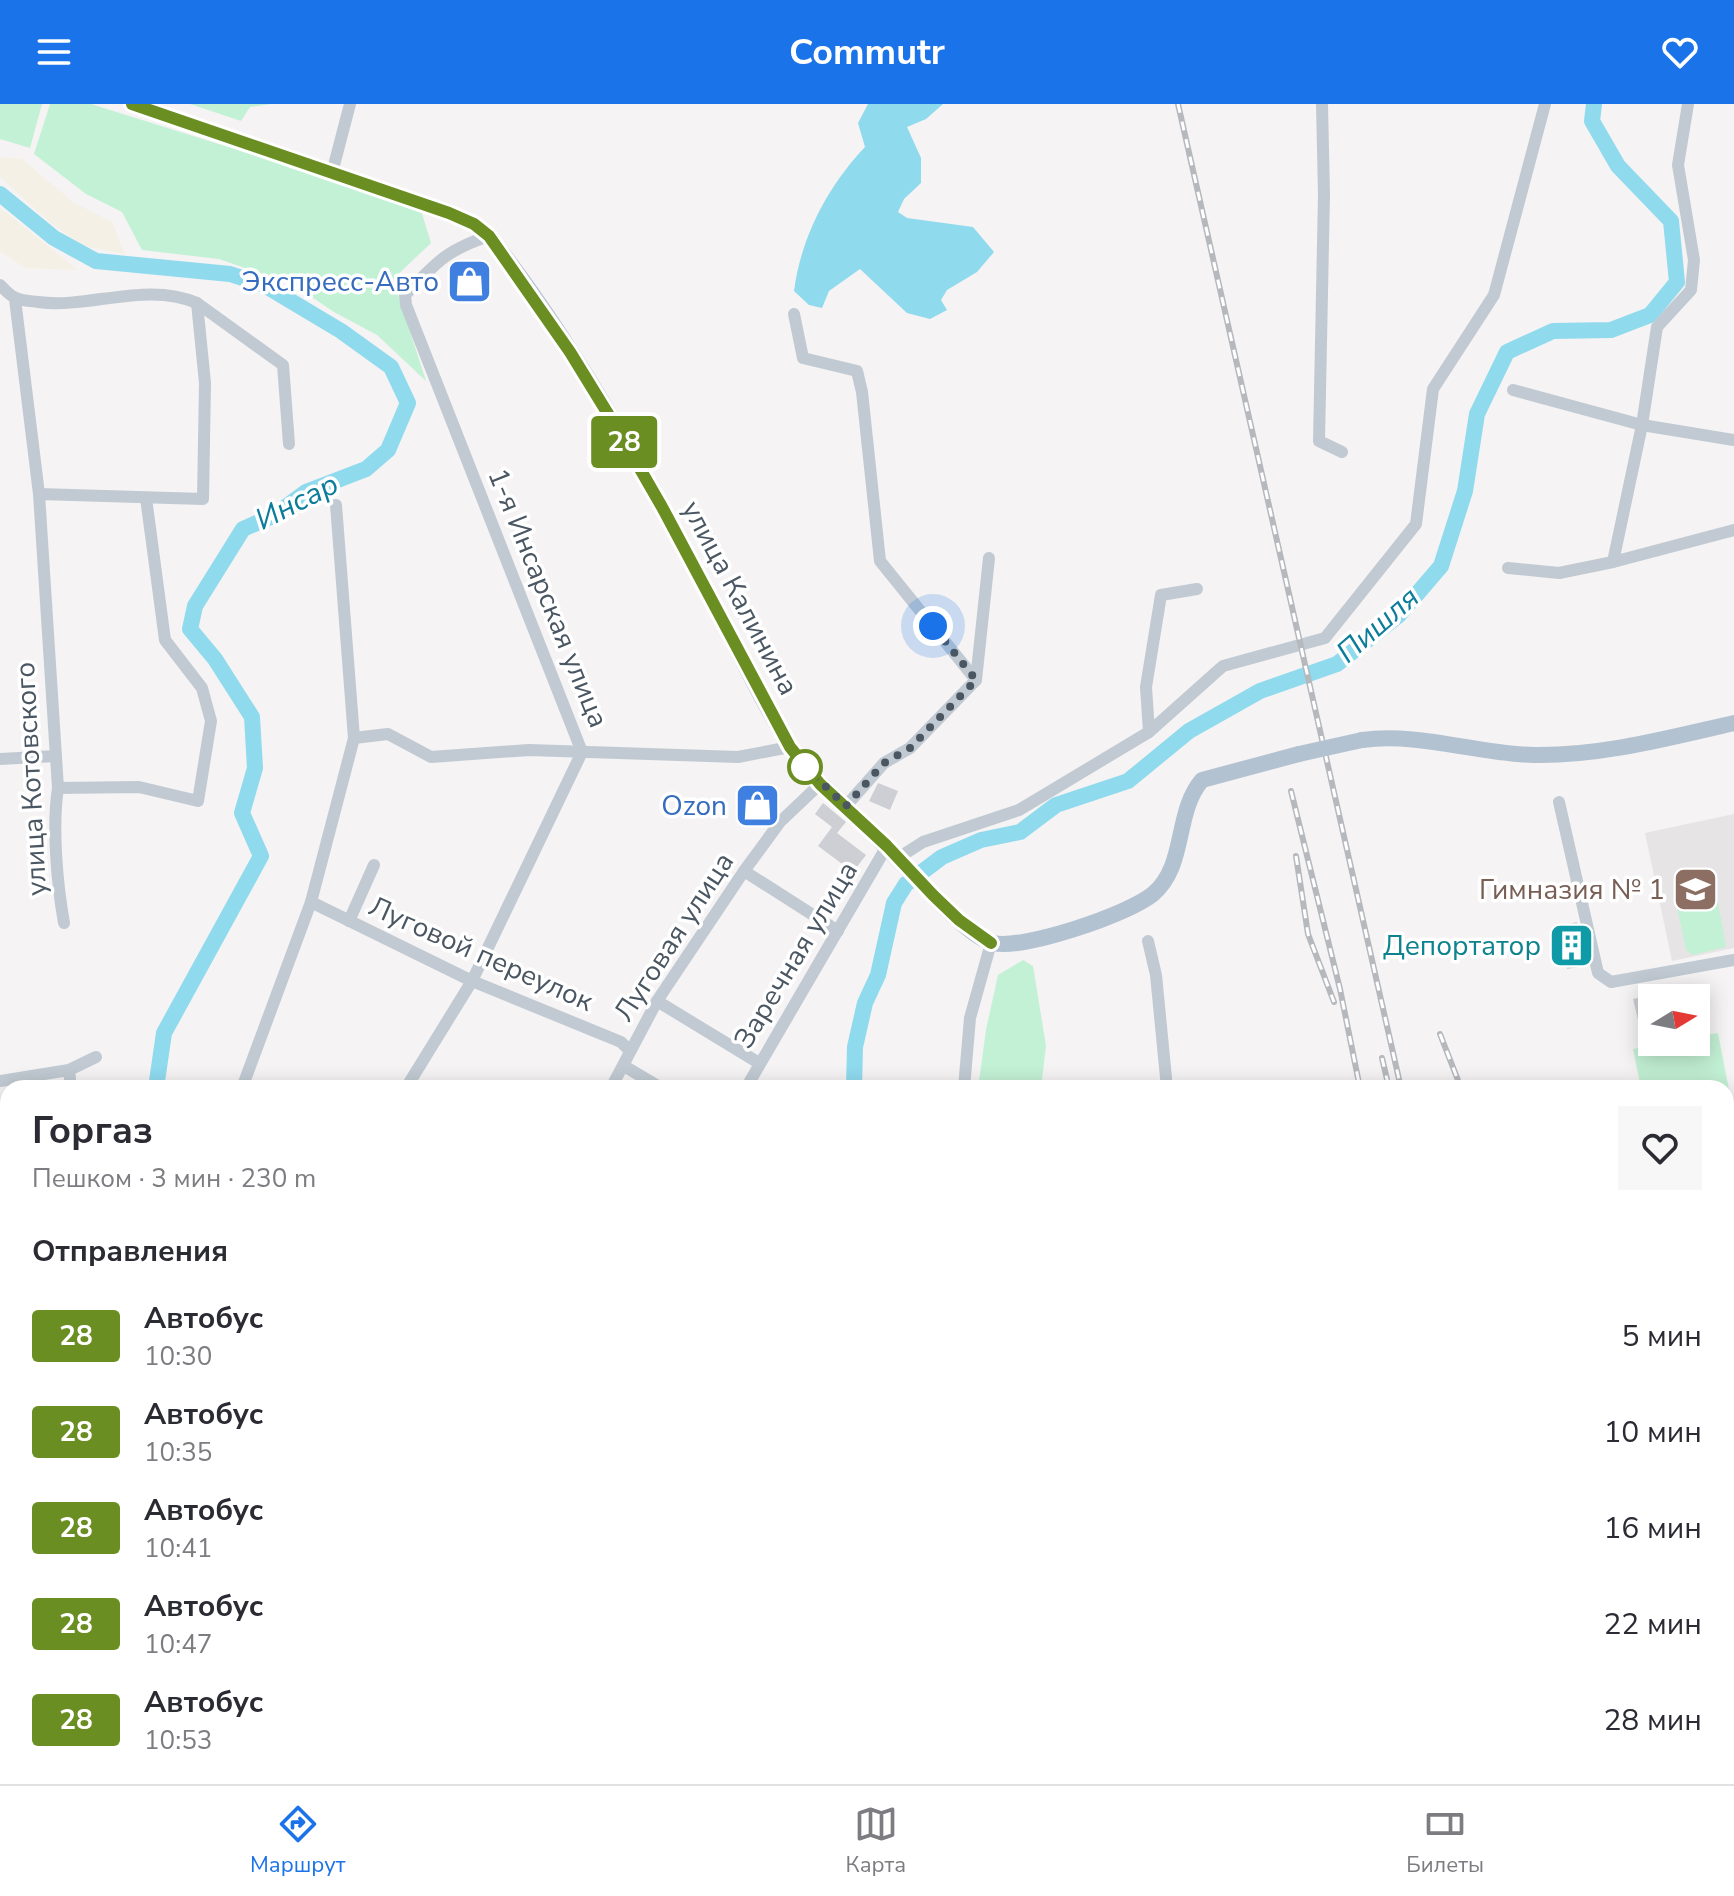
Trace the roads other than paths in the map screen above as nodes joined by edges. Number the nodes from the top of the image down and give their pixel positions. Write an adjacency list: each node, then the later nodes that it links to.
1 (132, 104): 6 (main road, улица Калинина)
2 (350, 104): 6 (street)
3 (1322, 104): 16 (street)
4 (1545, 104): 27 (street)
5 (1688, 104): 13 (street)
6 (332, 173): 7 (main road, улица Калинина)
7 (489, 236): 29 (main road, улица Калинина); 30 (street, 1-я Инсарская улица)
8 (0, 285): 9 (street)
9 (15, 299): 10 (street); 17 (street, улица Котовского)
10 (197, 303): 15 (street); 18 (street)
11 (794, 314): 25 (street)
12 (1513, 390): 13 (street)
13 (1642, 425): 14 (street); 22 (street)
14 (1734, 440)
15 (289, 444)
16 (1342, 452)
17 (39, 494): 18 (street); 31 (street, улица Котовского)
18 (146, 498): 34 (street)
19 (336, 505): 28 (street)
20 (1734, 530): 22 (street)
21 (989, 558): 25 (street)
22 (1613, 562): 23 (street)
23 (1508, 568)
24 (1197, 589): 27 (street)
25 (976, 680): 36 (street)
26 (1734, 723): 45 (main road, bridge)
27 (1149, 732): 37 (street)
28 (354, 738): 30 (street); 40 (street)
29 (790, 747): 30 (street); 33 (main road, улица Калинина)
30 (582, 752): 47 (street, 1-я Инсарская улица)
31 (56, 756): 32 (street); 34 (street, улица Котовского)
32 (0, 759)
33 (820, 784): 36 (main road, улица Калинина); 39 (street, Луговая улица)
34 (58, 788): 42 (street, улица Котовского)
35 (1559, 802): 46 (street)
36 (846, 806): 37 (main road, улица Калинина)
37 (897, 857): 43 (street, Заречная улица); 45 (main road, улица Калинина)
38 (374, 865): 41 (street)
39 (744, 871): 43 (street); 48 (street, Луговая улица)
40 (311, 902): 41 (street, Луговой переулок); 56 (street)
41 (349, 921): 47 (street, Луговой переулок)
42 (64, 923)
43 (838, 931): 51 (street, Заречная улица)
44 (1148, 941): 62 (street)
45 (991, 943): 61 (street)
46 (1734, 960)
47 (472, 981): 49 (street, Луговой переулок); 57 (street, 1-я Инсарская улица)
48 (657, 1001): 49 (street, Луговая улица); 51 (street)
49 (630, 1051): 52 (street, Луговая улица)
50 (96, 1057): 53 (street)
51 (759, 1063): 60 (street, Заречная улица)
52 (624, 1066): 58 (street, Луговая улица); 59 (street)
53 (69, 1070): 54 (street); 55 (street)
54 (6, 1080)
55 (70, 1080)
56 (245, 1080)
57 (411, 1080)
58 (616, 1080)
59 (648, 1080)
60 (750, 1080)
61 (965, 1080)
62 (1166, 1080)

